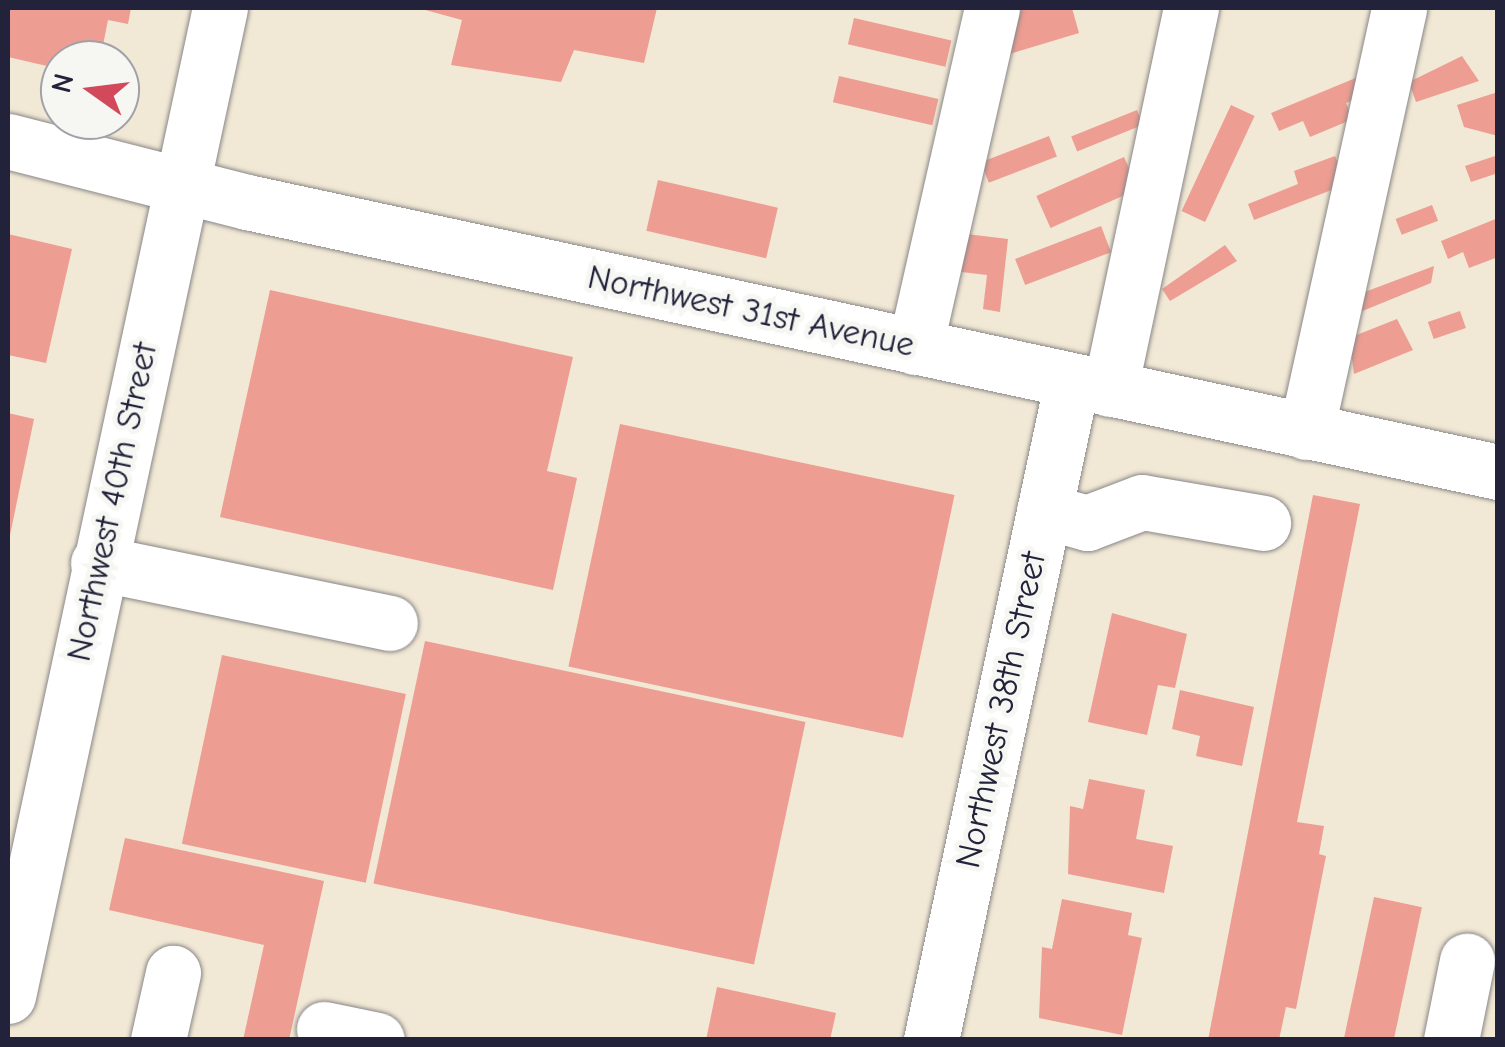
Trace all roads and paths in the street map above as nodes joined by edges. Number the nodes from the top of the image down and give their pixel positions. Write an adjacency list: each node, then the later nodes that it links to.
1 (992, 8): 7 (street)
2 (1191, 8): 8 (street, Northwest 38th Street)
3 (1399, 8): 9 (street)
4 (228, 39): 6 (street, Northwest 40th Street)
5 (8, 141): 6 (street, Northwest 31st Avenue)
6 (182, 184): 7 (street, Northwest 31st Avenue); 13 (street, Northwest 40th Street)
7 (915, 347): 8 (street, Northwest 31st Avenue)
8 (1091, 385): 9 (street, Northwest 31st Avenue); 11 (street, Northwest 38th Street)
9 (1306, 432): 10 (street, Northwest 31st Avenue)
10 (1498, 472)
11 (1044, 511): 12 (street); 21 (street, Northwest 38th Street)
12 (1262, 523)
13 (98, 562): 14 (street); 17 (street, Northwest 40th Street)
14 (390, 624)
15 (1467, 962): 22 (street)
16 (173, 973): 19 (street)
17 (8, 996)
18 (324, 1030): 20 (street)
19 (158, 1040)
20 (377, 1040)
21 (930, 1040)
22 (1451, 1040)

